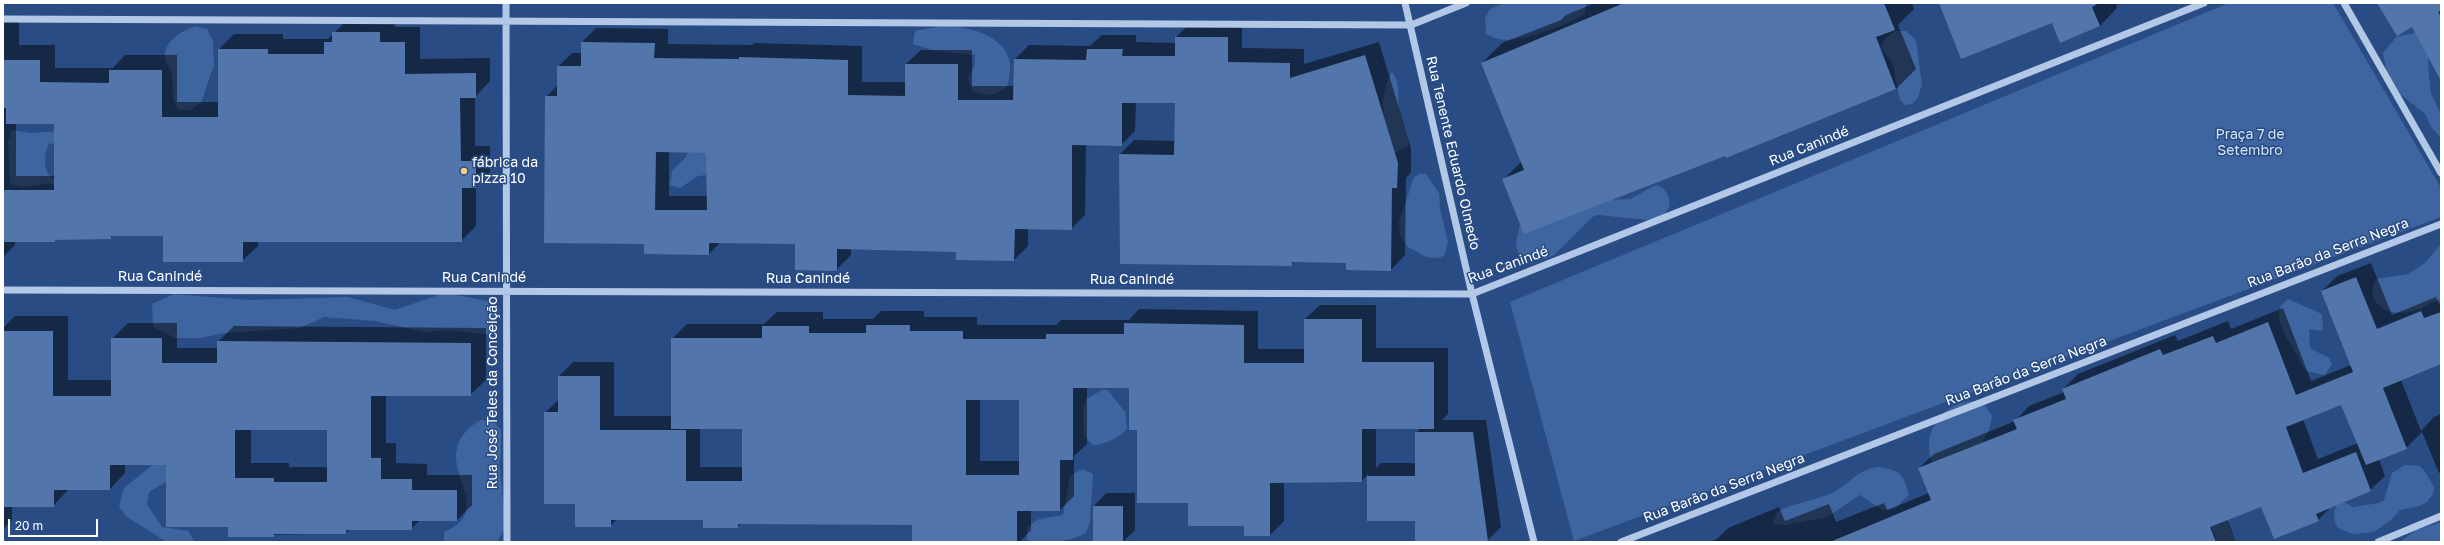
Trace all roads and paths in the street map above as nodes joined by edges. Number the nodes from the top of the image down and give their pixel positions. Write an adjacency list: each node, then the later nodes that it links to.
1 (506, 3): 7 (street, Rua José Teles da Conceição)
2 (1405, 3): 8 (street, Rua Tenente Eduardo Olmedo)
3 (1466, 3): 8 (street)
4 (2204, 3): 13 (street, Rua Canindé)
5 (2344, 3): 9 (street)
6 (3, 19): 7 (street)
7 (506, 21): 8 (street); 12 (street, Rua José Teles da Conceição)
8 (1411, 26): 13 (street, Rua Tenente Eduardo Olmedo)
9 (2441, 173)
10 (2441, 224): 17 (street, Rua Barão da Serra Negra)
11 (3, 290): 12 (street, Rua Canindé)
12 (506, 291): 13 (street, Rua Canindé); 15 (street, Rua José Teles da Conceição)
13 (1472, 294): 16 (street, Rua Tenente Eduardo Olmedo)
14 (2441, 516): 18 (street)
15 (506, 542)
16 (1534, 542)
17 (1621, 542)
18 (2378, 542)

